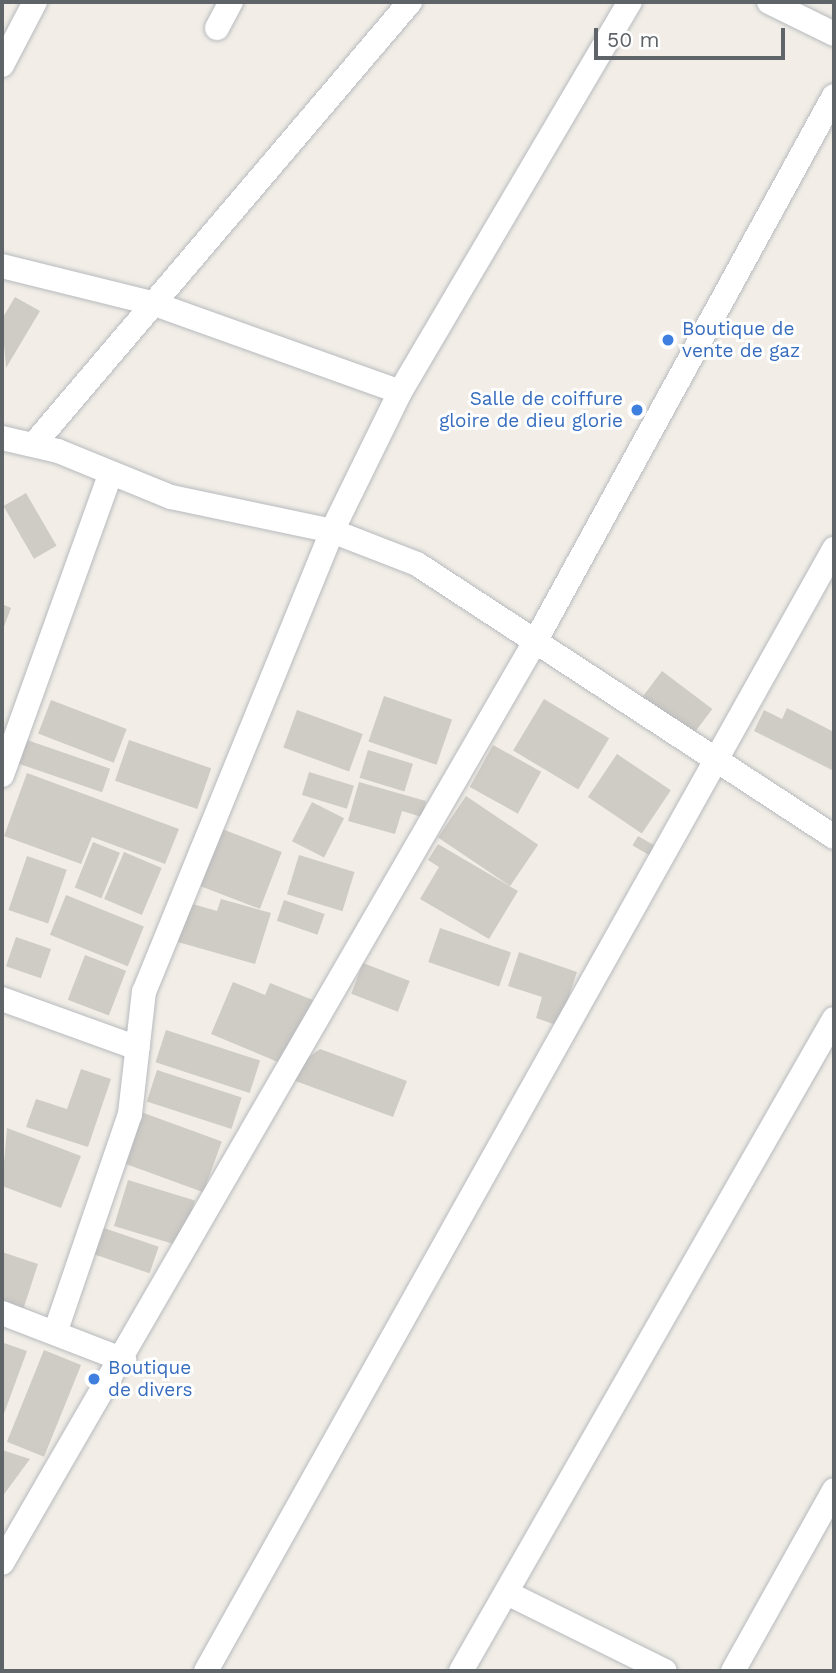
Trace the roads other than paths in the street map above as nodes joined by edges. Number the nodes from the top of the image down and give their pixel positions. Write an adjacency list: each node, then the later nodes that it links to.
1 (34, 2): 8 (street)
2 (231, 2): 6 (street)
3 (410, 2): 11 (street)
4 (629, 2): 12 (street)
5 (769, 2): 7 (street)
6 (217, 28)
7 (834, 34)
8 (2, 65)
9 (834, 96): 18 (street)
10 (2, 266): 11 (street)
11 (152, 303): 12 (street); 14 (street)
12 (400, 392): 16 (street)
13 (2, 438): 14 (street)
14 (35, 443): 15 (street)
15 (110, 475): 16 (street); 20 (street)
16 (332, 531): 18 (street); 24 (street)
17 (834, 549): 19 (street)
18 (536, 640): 19 (street); 27 (street)
19 (713, 761): 21 (street); 31 (street)
20 (2, 775)
21 (834, 836)
22 (2, 999): 24 (street)
23 (834, 1019): 30 (street)
24 (137, 1048): 26 (street)
25 (2, 1313): 26 (street)
26 (56, 1331): 27 (street)
27 (124, 1360): 29 (street)
28 (834, 1490): 34 (street)
29 (3, 1559)
30 (507, 1593): 32 (street); 33 (street)
31 (206, 1671)
32 (461, 1671)
33 (665, 1671)
34 (733, 1671)

